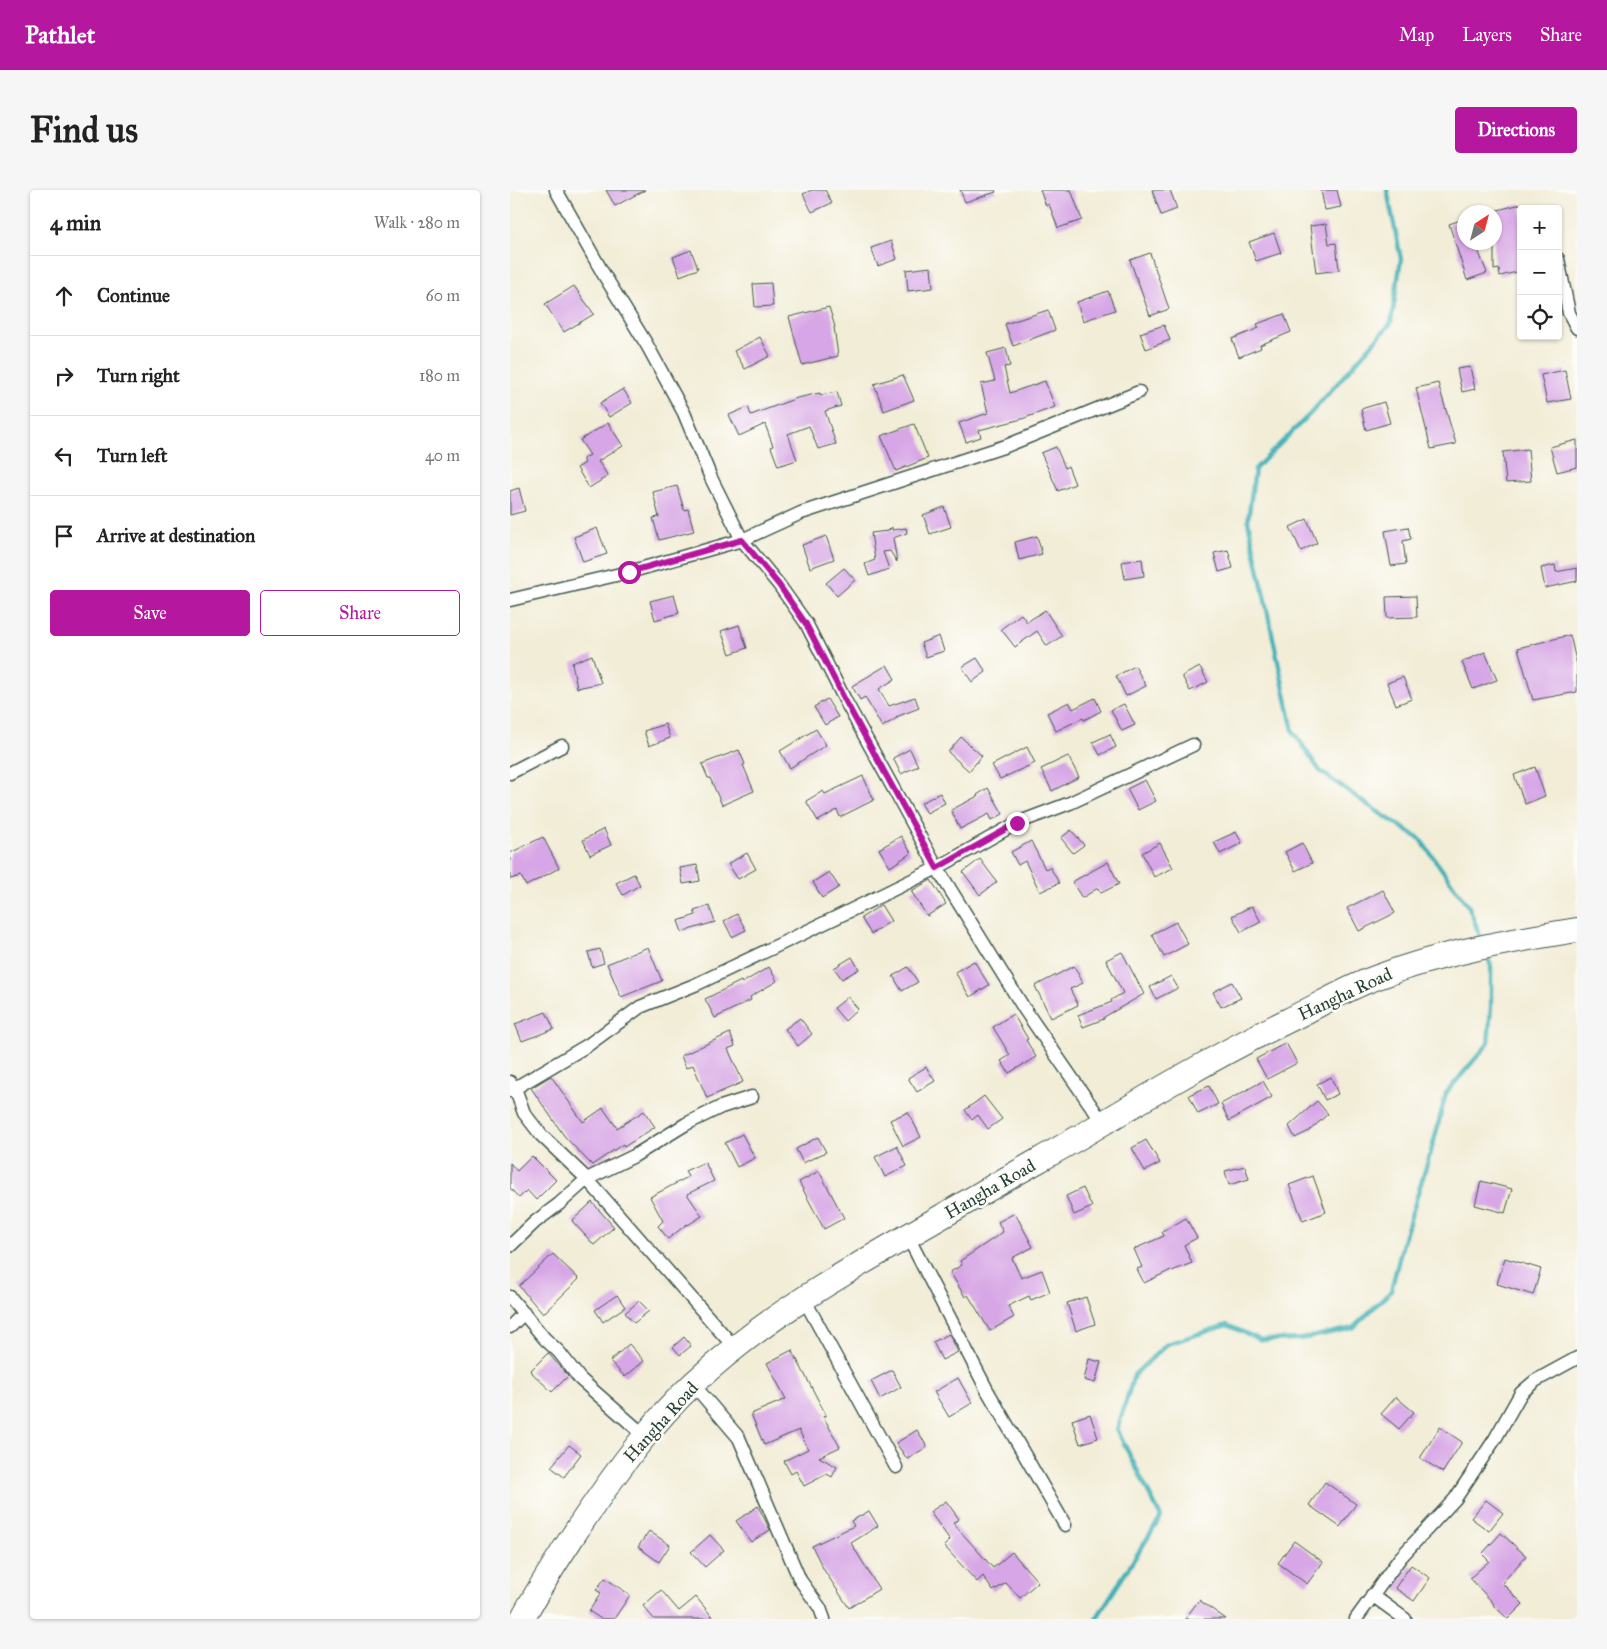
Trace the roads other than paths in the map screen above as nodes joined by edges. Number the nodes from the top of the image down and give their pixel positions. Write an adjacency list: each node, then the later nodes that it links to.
1 (556, 190): 5 (street)
2 (1562, 279): 3 (street)
3 (1577, 328)
4 (1139, 392): 5 (street)
5 (742, 540): 6 (street); 10 (street)
6 (510, 600)
7 (1193, 745): 10 (street)
8 (562, 746): 9 (street)
9 (510, 773)
10 (937, 868): 12 (street); 14 (street)
11 (1577, 930): 14 (highway, Hangha Road)
12 (512, 1087): 15 (street)
13 (752, 1098): 15 (street)
14 (1103, 1123): 16 (highway, Hangha Road)
15 (587, 1179): 17 (street); 22 (street)
16 (908, 1237): 19 (highway, Hangha Road); 27 (street)
17 (510, 1246)
18 (510, 1297): 20 (street)
19 (804, 1299): 22 (highway, Hangha Road); 26 (street)
20 (524, 1313): 21 (street); 25 (street)
21 (510, 1327)
22 (735, 1348): 24 (highway, Hangha Road)
23 (1577, 1358): 28 (street)
24 (693, 1384): 25 (highway, Hangha Road); 30 (street)
25 (646, 1436): 29 (highway, Hangha Road)
26 (896, 1467)
27 (1065, 1525)
28 (1372, 1595): 31 (street); 32 (street)
29 (522, 1619)
30 (824, 1619)
31 (1356, 1619)
32 (1405, 1619)

